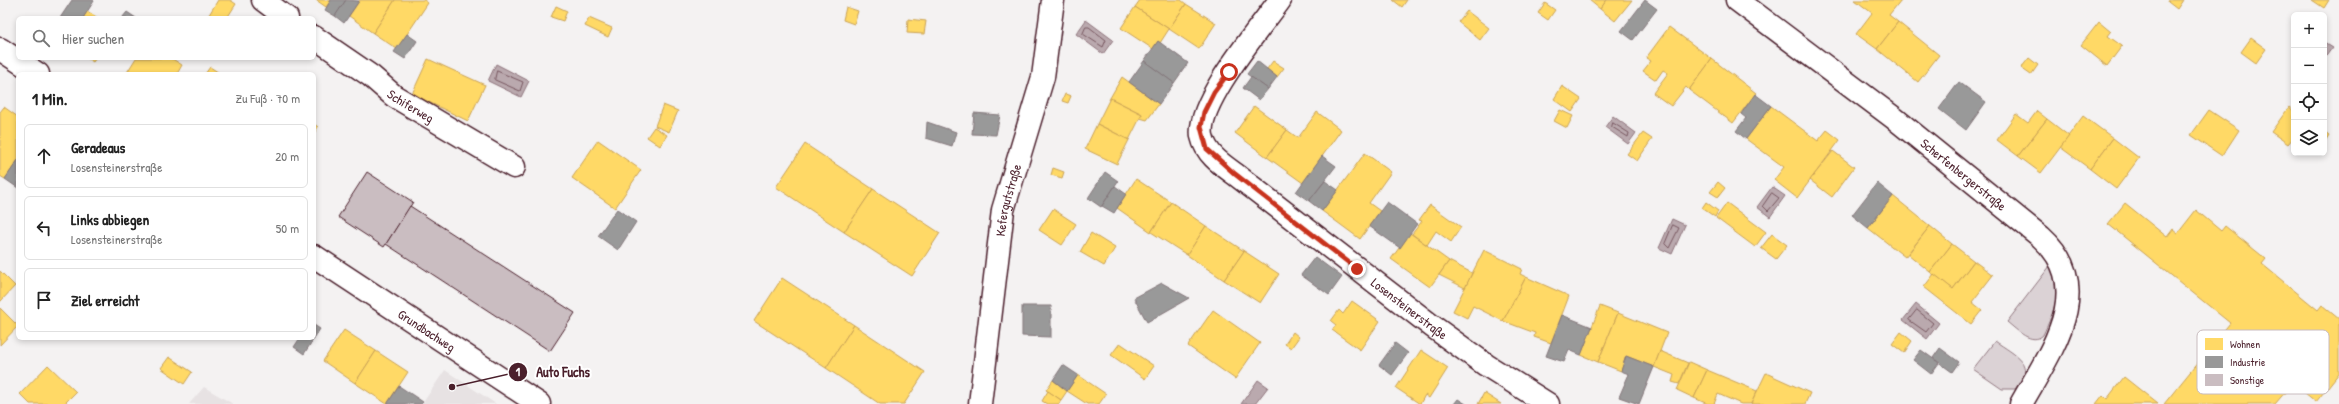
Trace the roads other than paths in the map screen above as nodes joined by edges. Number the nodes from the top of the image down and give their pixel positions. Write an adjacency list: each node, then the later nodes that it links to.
1 (263, 0): 5 (street)
2 (1053, 0): 14 (street, Kefergutstraße)
3 (1280, 0): 15 (street, Losensteinerstraße)
4 (1737, 0): 16 (street, Scherfenbergerstraße)
5 (284, 16)
6 (316, 38): 11 (street, Schiferweg)
7 (0, 49): 8 (street)
8 (16, 60)
9 (17, 60): 10 (street)
10 (35, 72)
11 (514, 167)
12 (316, 257): 13 (street, Grundbachweg)
13 (539, 404)
14 (980, 404)
15 (1548, 404)
16 (2021, 404)

